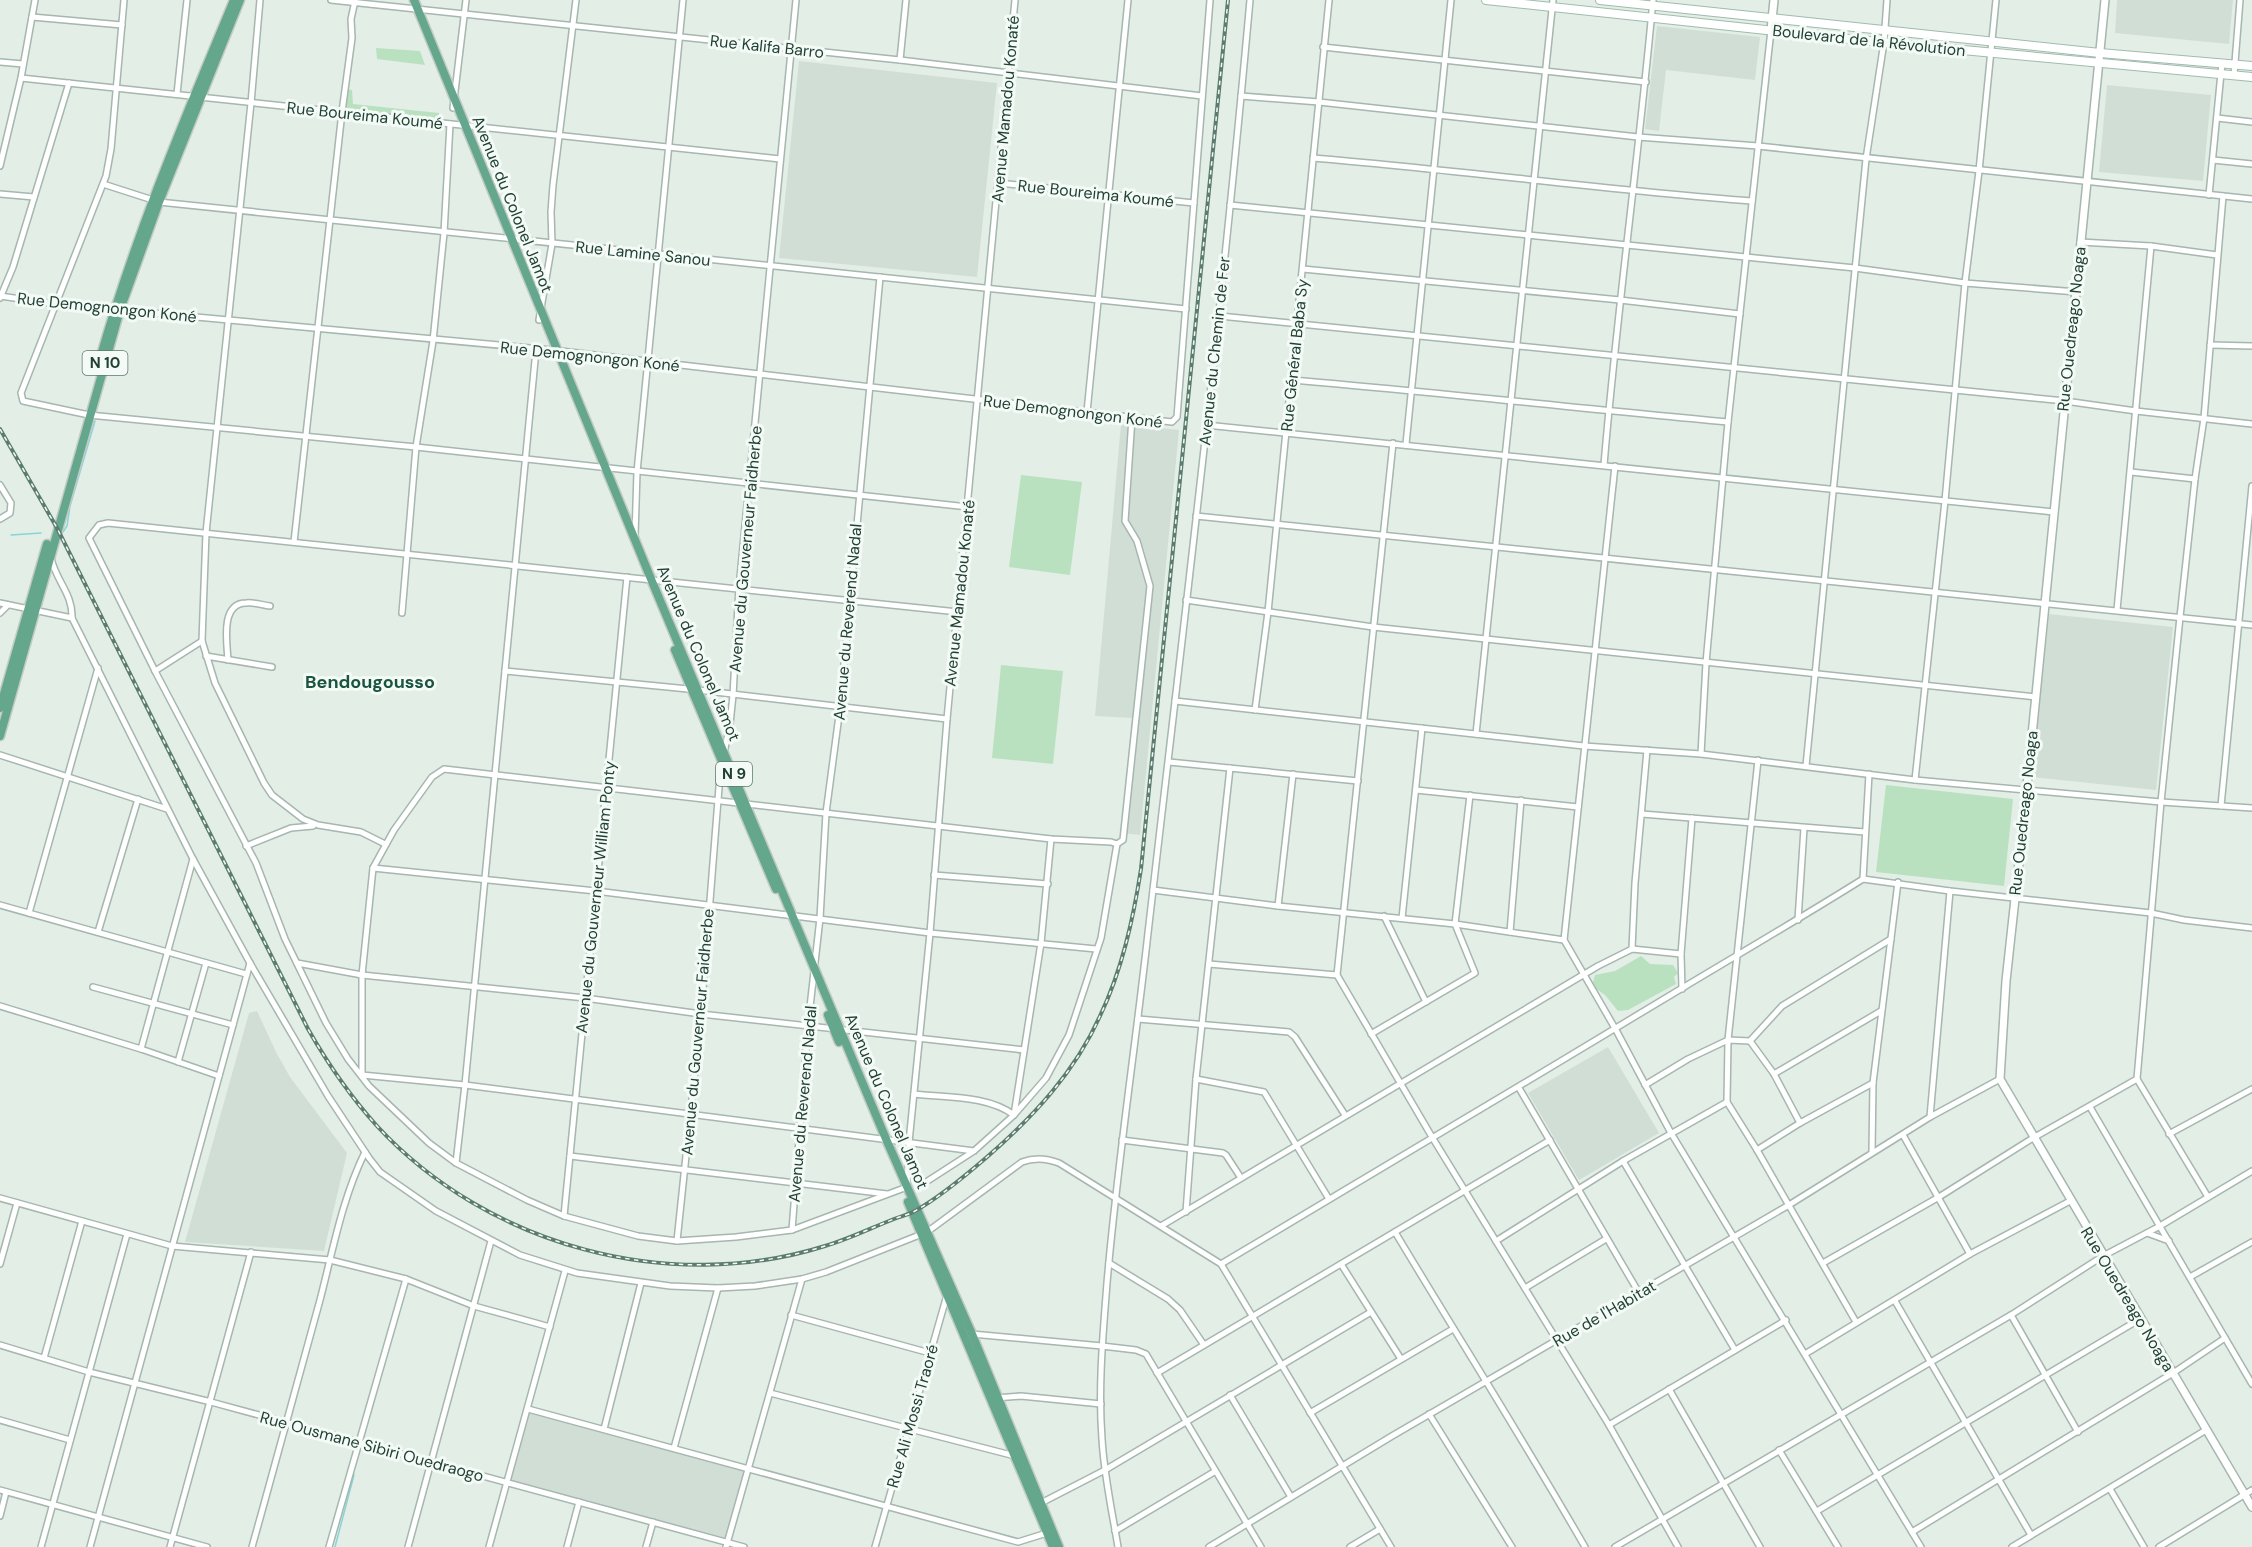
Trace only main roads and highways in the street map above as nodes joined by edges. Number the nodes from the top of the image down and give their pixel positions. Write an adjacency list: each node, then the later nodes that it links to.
1 (234, 0): 10 (main road, N 10)
2 (240, 0): 10 (main road, N 10)
3 (1486, 0): 5 (main road, Boulevard de la Révolution)
4 (1600, 0): 6 (main road, Boulevard de la Révolution)
5 (1552, 3): 9 (main road, Boulevard de la Révolution)
6 (1652, 3): 8 (main road, Boulevard de la Révolution)
7 (412, 4): 11 (main road, Avenue du Colonel Jamot / N 9); 11 (main road, Avenue du Colonel Jamot / N 9)
8 (2252, 66)
9 (2252, 77)
10 (197, 96): 14 (main road, N 10)
11 (458, 125): 12 (main road, Avenue du Colonel Jamot / N 9)
12 (508, 238): 13 (main road, Avenue du Colonel Jamot / N 9); 13 (main road, Avenue du Colonel Jamot / N 9)
13 (555, 351): 15 (main road, Avenue du Colonel Jamot / N 9)
14 (87, 415): 17 (main road, N 10); 17 (main road, N 10)
15 (603, 468): 16 (main road, Avenue du Colonel Jamot / N 9); 16 (main road, Avenue du Colonel Jamot / N 9)
16 (648, 579): 20 (main road, Avenue du Colonel Jamot / N 9)
17 (31, 611): 18 (main road, N 10); 19 (main road, N 10)
18 (0, 708)
19 (0, 736)
20 (789, 914): 21 (main road, Avenue du Colonel Jamot / N 9); 21 (main road, Avenue du Colonel Jamot / N 9)
21 (836, 1028): 22 (main road, Avenue du Colonel Jamot / N 9)
22 (924, 1233): 23 (main road, Avenue du Colonel Jamot / N 9); 23 (main road, Avenue du Colonel Jamot / N 9)
23 (994, 1398): 24 (main road, Avenue du Colonel Jamot / N 9)
24 (1019, 1457): 25 (main road, Avenue du Colonel Jamot / N 9); 25 (main road, Avenue du Colonel Jamot / N 9)
25 (1049, 1532): 26 (main road, Avenue du Colonel Jamot / N 9); 27 (main road, Avenue du Colonel Jamot / N 9)
26 (1053, 1547)
27 (1059, 1547)

